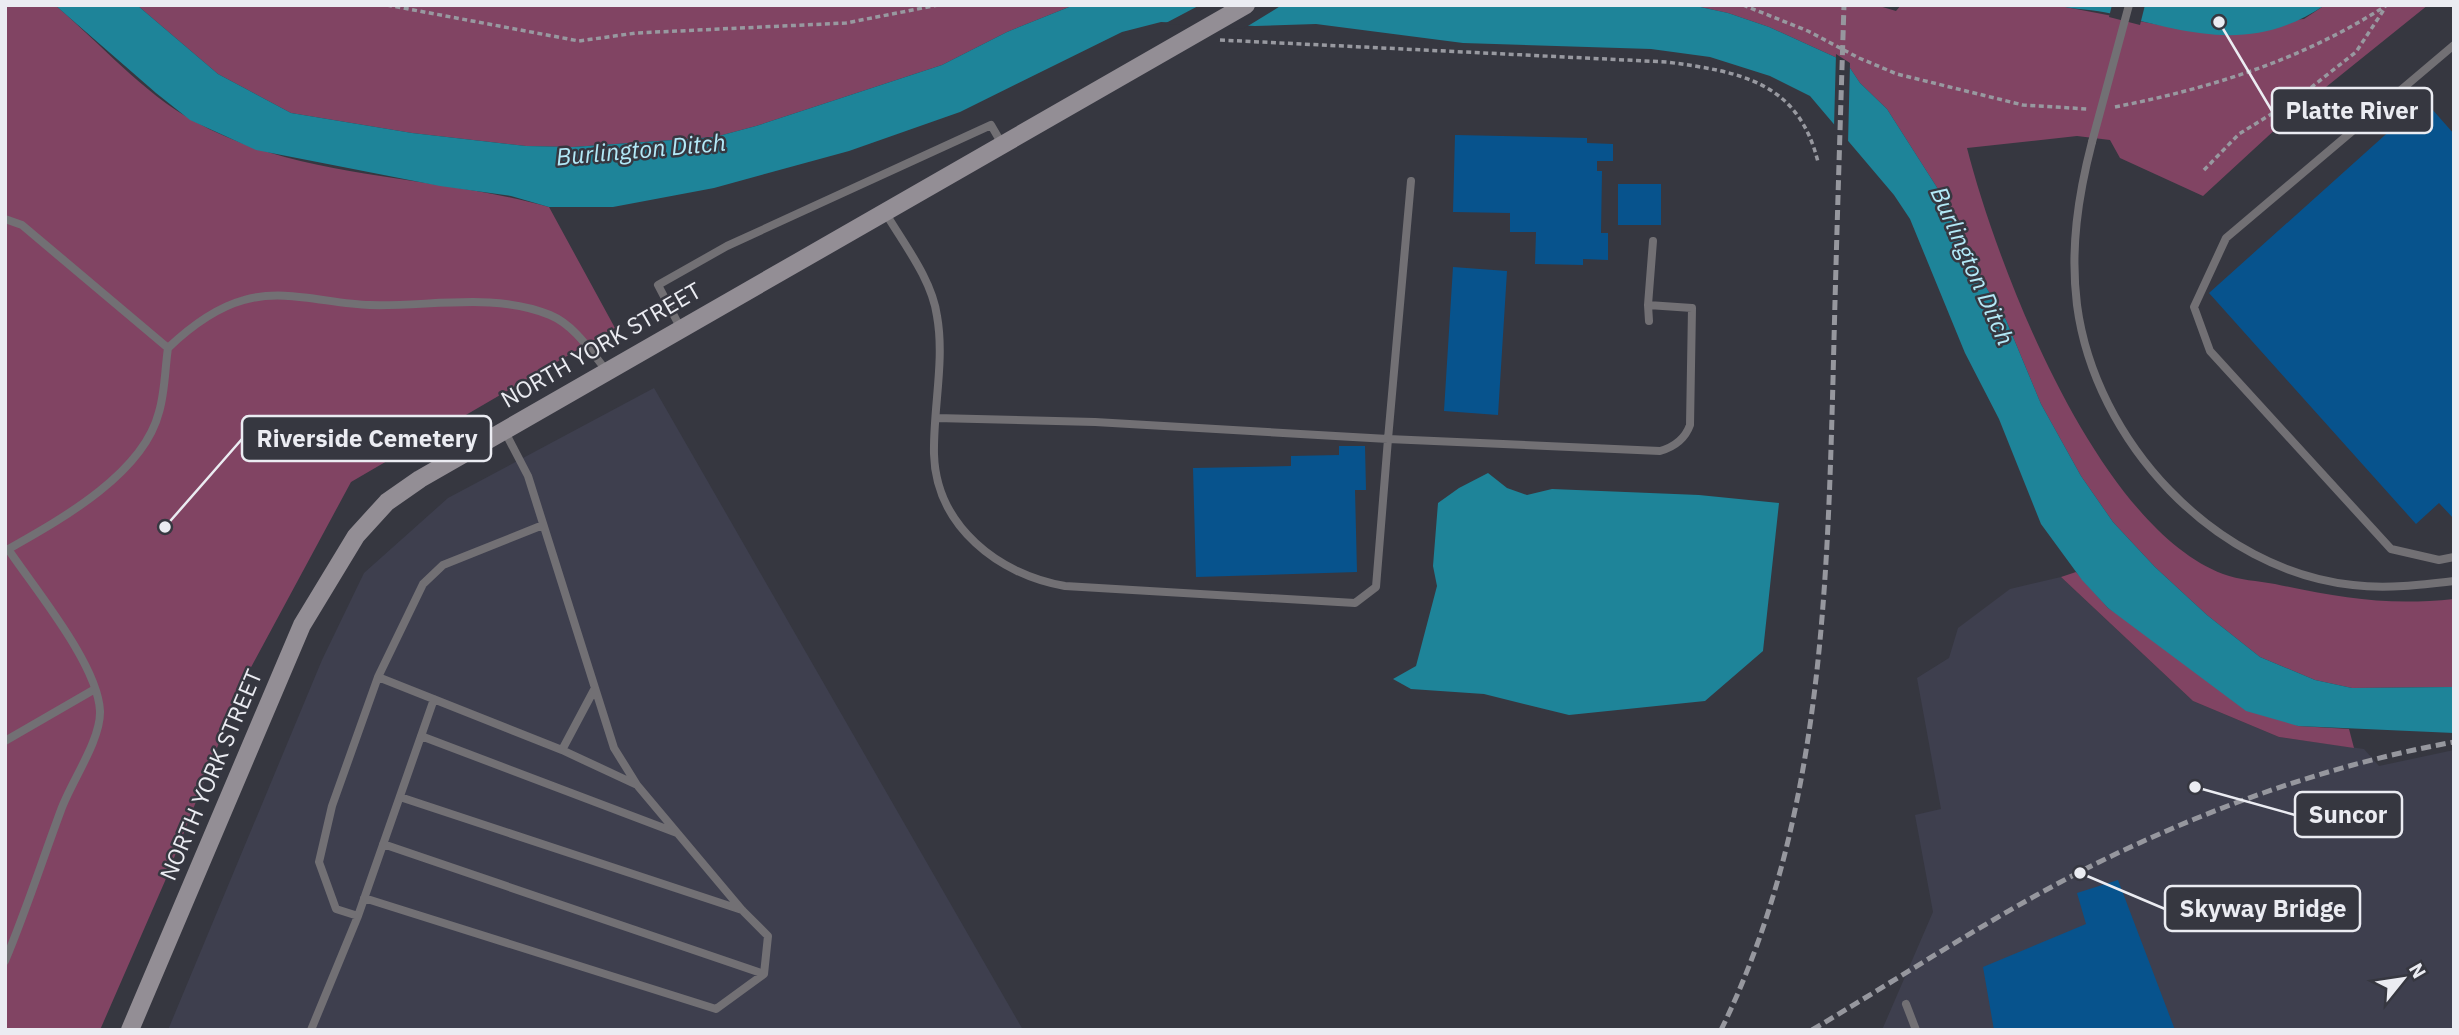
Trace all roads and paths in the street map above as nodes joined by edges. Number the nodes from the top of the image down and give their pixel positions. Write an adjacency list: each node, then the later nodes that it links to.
1 (387, 5): 2 (path)
2 (938, 5)
3 (1246, 5): 7 (main road, NORTH YORK STREET)
4 (1744, 5): 9 (path)
5 (2129, 5): 29 (lane, bridge)
6 (2387, 5): 10 (path); 13 (path)
7 (1203, 30): 11 (main road, NORTH YORK STREET); 12 (path)
8 (2454, 45): 28 (lane)
9 (2093, 109)
10 (2104, 109)
11 (1002, 144): 15 (main road, NORTH YORK STREET); 20 (lane)
12 (1818, 162)
13 (2204, 170)
14 (1411, 181): 25 (lane)
15 (884, 210): 20 (main road, NORTH YORK STREET); 23 (lane)
16 (5, 219): 21 (lane)
17 (1653, 241): 18 (lane)
18 (1648, 304): 19 (lane); 25 (lane)
19 (1649, 321)
20 (680, 327): 22 (main road, NORTH YORK STREET)
21 (167, 348): 22 (lane); 27 (lane)
22 (606, 370): 24 (main road, NORTH YORK STREET)
23 (936, 418): 25 (lane); 25 (lane)
24 (503, 430): 26 (lane); 47 (main road, NORTH YORK STREET)
25 (1388, 439)
26 (543, 525): 30 (lane); 31 (lane)
27 (7, 550): 32 (lane)
28 (2454, 557)
29 (2454, 581)
30 (378, 677): 33 (lane); 43 (lane)
31 (595, 688): 36 (lane); 37 (lane)
32 (96, 689): 35 (lane); 44 (lane)
33 (434, 699): 34 (lane); 36 (lane)
34 (421, 736): 38 (lane); 39 (lane)
35 (5, 741)
36 (562, 750): 37 (lane)
37 (637, 785): 39 (lane)
38 (400, 797): 40 (lane); 42 (lane)
39 (678, 834): 42 (lane)
40 (383, 844): 41 (lane); 45 (lane)
41 (364, 898): 43 (lane); 45 (lane)
42 (742, 910): 45 (lane)
43 (358, 916): 48 (lane)
44 (5, 961)
45 (764, 974)
46 (1906, 1004): 49 (lane)
47 (130, 1030)
48 (311, 1030)
49 (1916, 1030)

